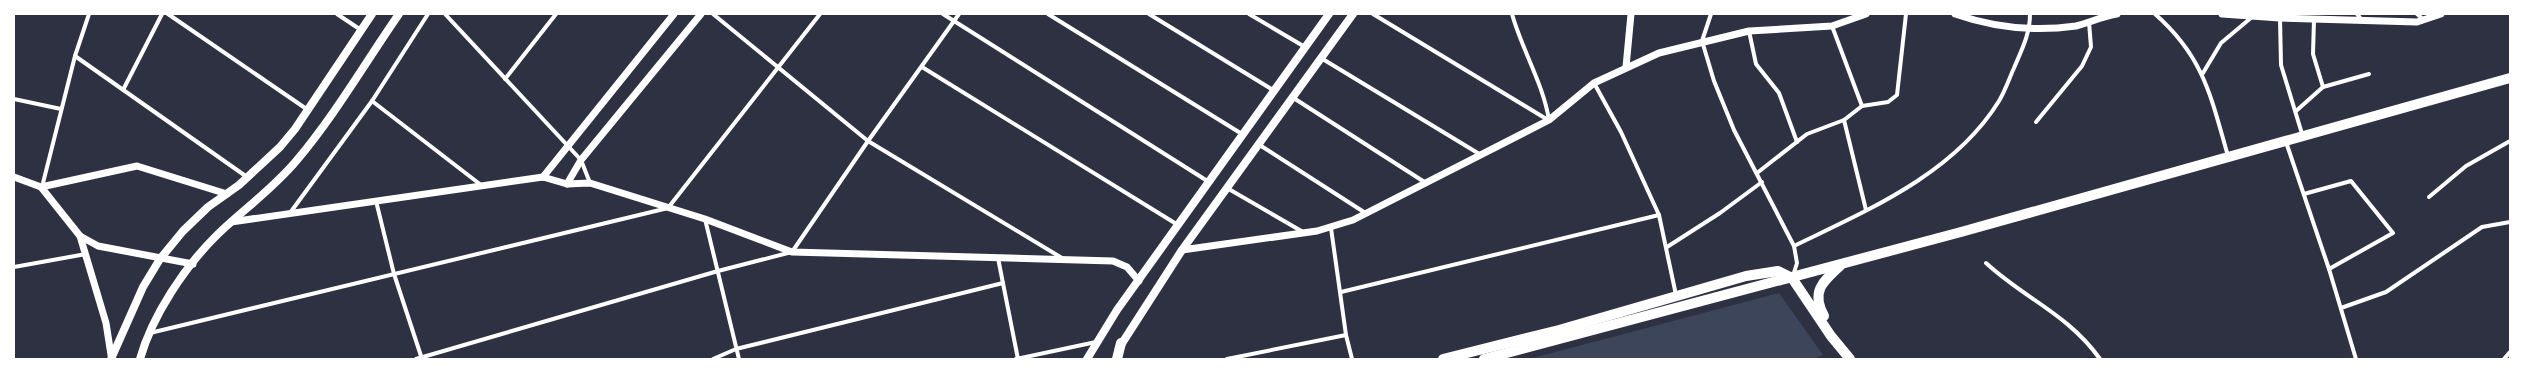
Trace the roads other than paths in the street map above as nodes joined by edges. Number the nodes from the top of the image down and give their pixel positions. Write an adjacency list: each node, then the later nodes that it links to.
1 (88, 14): 47 (street)
2 (162, 14): 58 (street)
3 (168, 14): 65 (street)
4 (337, 14): 42 (street)
5 (372, 14): 42 (main road)
6 (399, 14): 103 (main road)
7 (428, 14): 62 (street)
8 (445, 14): 54 (street)
9 (556, 14): 54 (street)
10 (674, 14): 77 (street)
11 (701, 14): 80 (street)
12 (713, 14): 49 (street)
13 (820, 14): 49 (street)
14 (943, 14): 39 (street)
15 (960, 14): 39 (street)
16 (1048, 14): 70 (street)
17 (1149, 14): 59 (street)
18 (1249, 14): 46 (street)
19 (1329, 14): 46 (main road)
20 (1353, 14): 48 (main road)
21 (1373, 14): 67 (street)
22 (1512, 14): 67 (street)
23 (1631, 14): 51 (street)
24 (1711, 14): 45 (street)
25 (1866, 14): 41 (street)
26 (1906, 14): 63 (street)
27 (1955, 14): 43 (street)
28 (2030, 14): 43 (street)
29 (2117, 14): 40 (street)
30 (2155, 14): 52 (street)
31 (2222, 14): 35 (street)
32 (2417, 14): 38 (street)
33 (2441, 14): 38 (street)
34 (2359, 16): 37 (street); 38 (street)
35 (2252, 17): 36 (street); 52 (street)
36 (2280, 18): 37 (street); 66 (street)
37 (2314, 19): 57 (street)
38 (2424, 21)
39 (954, 22): 50 (street); 85 (street)
40 (2089, 22): 43 (street); 69 (street)
41 (1832, 26): 44 (street); 63 (street)
42 (361, 30): 65 (main road)
43 (2030, 30): 98 (street)
44 (1749, 31): 45 (street); 74 (street)
45 (1702, 41): 51 (street); 81 (street)
46 (1305, 47): 59 (main road)
47 (75, 56): 58 (street); 64 (street)
48 (1320, 58): 60 (main road); 78 (street)
49 (778, 66): 72 (street); 97 (street)
50 (922, 67): 72 (street); 105 (street)
51 (1626, 67): 56 (street)
52 (2203, 73): 79 (street)
53 (2369, 74): 57 (street)
54 (504, 78): 77 (street)
55 (2510, 78): 71 (main road)
56 (1594, 83): 67 (street); 101 (street)
57 (2323, 87): 66 (street)
58 (123, 90): 83 (street)
59 (1273, 90): 70 (main road)
60 (1291, 97): 76 (main road); 89 (street)
61 (14, 99): 64 (street)
62 (372, 101): 90 (street); 99 (street)
63 (1862, 106): 68 (street)
64 (61, 109): 91 (street)
65 (308, 110): 83 (main road)
66 (2296, 111): 71 (street)
67 (1549, 120): 78 (street)
68 (1844, 120): 74 (street); 98 (street)
69 (2036, 122)
70 (1242, 134): 85 (main road)
71 (2304, 138): 75 (main road)
72 (868, 141): 112 (street); 116 (street)
73 (2510, 141): 95 (street)
74 (1797, 142): 81 (street)
75 (2286, 142): 79 (main road); 94 (street)
76 (1258, 144): 92 (main road); 100 (street)
77 (568, 145): 80 (street); 84 (street)
78 (1482, 155): 89 (street)
79 (2229, 158): 119 (main road)
80 (582, 160): 87 (street); 88 (street)
81 (1757, 173): 86 (street)
82 (14, 177): 91 (street)
83 (247, 177): 93 (main road)
84 (543, 177): 88 (street); 90 (street)
85 (1209, 182): 105 (main road)
86 (1762, 182): 109 (street); 110 (street)
87 (590, 183): 88 (street); 97 (street)
88 (566, 184)
89 (1426, 184): 100 (street)
90 (482, 186): 96 (street)
91 (41, 187): 93 (street); 108 (street)
92 (1227, 188): 107 (street); 111 (main road)
93 (227, 194): 115 (main road)
94 (2304, 194): 121 (street); 121 (street)
95 (2429, 197)
96 (376, 201): 99 (street); 123 (street)
97 (668, 208): 102 (street); 123 (street)
98 (1866, 210): 109 (street)
99 (290, 213): 103 (street)
100 (1367, 214): 106 (street)
101 (1659, 215): 110 (street); 127 (street)
102 (705, 219): 112 (street); 122 (street)
103 (231, 222): 118 (main road)
104 (2510, 222): 129 (street)
105 (1178, 226): 125 (main road)
106 (1331, 228): 107 (street); 127 (street)
107 (1304, 232): 111 (street)
108 (80, 236): 113 (street); 115 (street)
109 (1794, 246): 124 (street)
110 (1667, 247): 128 (street)
111 (1182, 250): 134 (main road)
112 (792, 252): 114 (street); 122 (street)
113 (86, 254): 120 (street); 137 (street)
114 (998, 257): 116 (street); 126 (street)
115 (160, 259): 118 (street); 137 (main road)
116 (1064, 260): 125 (street)
117 (1986, 263): 152 (street)
118 (193, 264): 130 (main road)
119 (1841, 264): 124 (main road); 132 (main road)
120 (14, 267)
121 (2329, 269): 129 (street)
122 (718, 271): 135 (street); 138 (street)
123 (394, 274): 130 (street); 138 (street)
124 (1792, 278): 128 (main road); 132 (main road); 150 (main road)
125 (1139, 281): 133 (main road)
126 (1003, 283): 135 (street); 143 (street)
127 (1341, 292): 131 (street)
128 (1677, 297): 149 (main road)
129 (2341, 308): 153 (street)
130 (150, 332): 139 (main road)
131 (1346, 335): 147 (street); 148 (street)
132 (1831, 336): 151 (main road)
133 (1096, 342): 143 (street); 144 (main road)
134 (1121, 343): 145 (main road); 146 (main road)
135 (736, 349): 141 (street); 142 (street)
136 (2510, 352): 154 (street)
137 (111, 357)
138 (422, 358): 140 (street)
139 (140, 359)
140 (416, 359)
141 (713, 359)
142 (739, 359)
143 (1017, 359)
144 (1087, 359)
145 (1113, 359)
146 (1117, 359)
147 (1227, 359)
148 (1352, 359)
149 (1443, 359)
150 (1484, 359)
151 (1850, 359)
152 (2100, 359)
153 (2356, 359)
154 (2504, 359)

